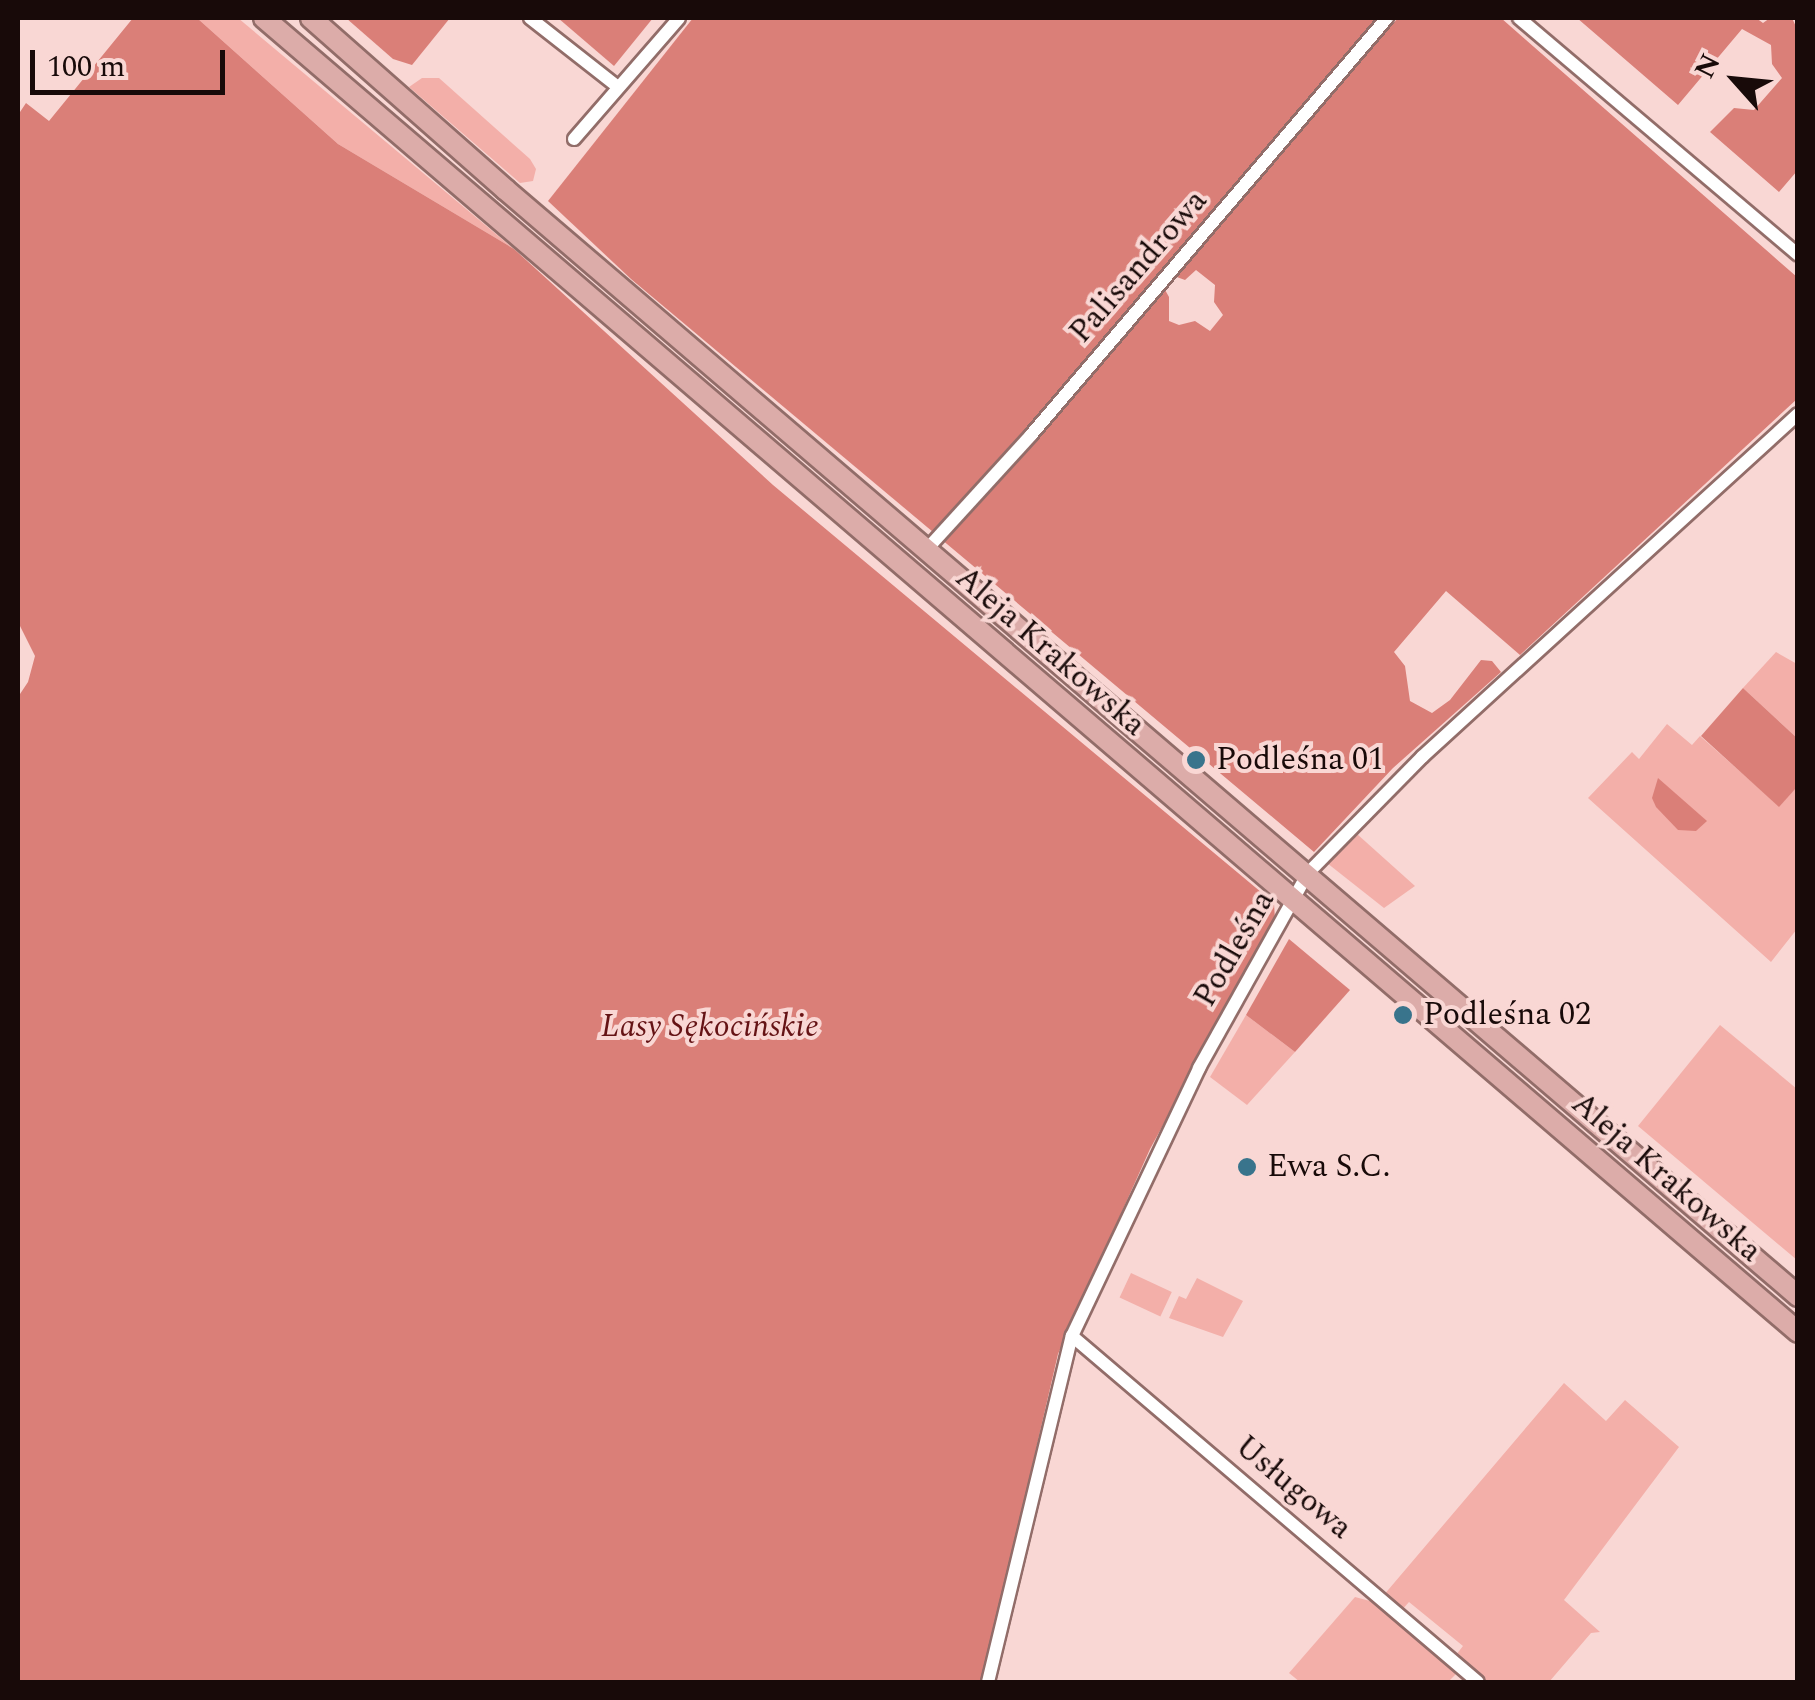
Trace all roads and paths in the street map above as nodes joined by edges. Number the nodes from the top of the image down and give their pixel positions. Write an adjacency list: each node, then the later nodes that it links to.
1 (264, 18): 13 (main road, Aleja Krakowska)
2 (312, 18): 11 (main road, Aleja Krakowska)
3 (530, 18): 7 (street)
4 (679, 18): 7 (street)
5 (1388, 18): 11 (street, Palisandrowa)
6 (1519, 18): 9 (street)
7 (618, 86): 8 (street)
8 (574, 139)
9 (1798, 255)
10 (1798, 414): 12 (street, Podleśna)
11 (927, 549): 12 (main road, Aleja Krakowska)
12 (1308, 873): 13 (street, Podleśna); 14 (main road, Aleja Krakowska)
13 (1294, 902): 15 (main road, Aleja Krakowska); 16 (street, Podleśna)
14 (1798, 1296)
15 (1798, 1332)
16 (1072, 1336): 17 (street, Podleśna); 18 (street, Usługowa)
17 (988, 1682)
18 (1478, 1682)

